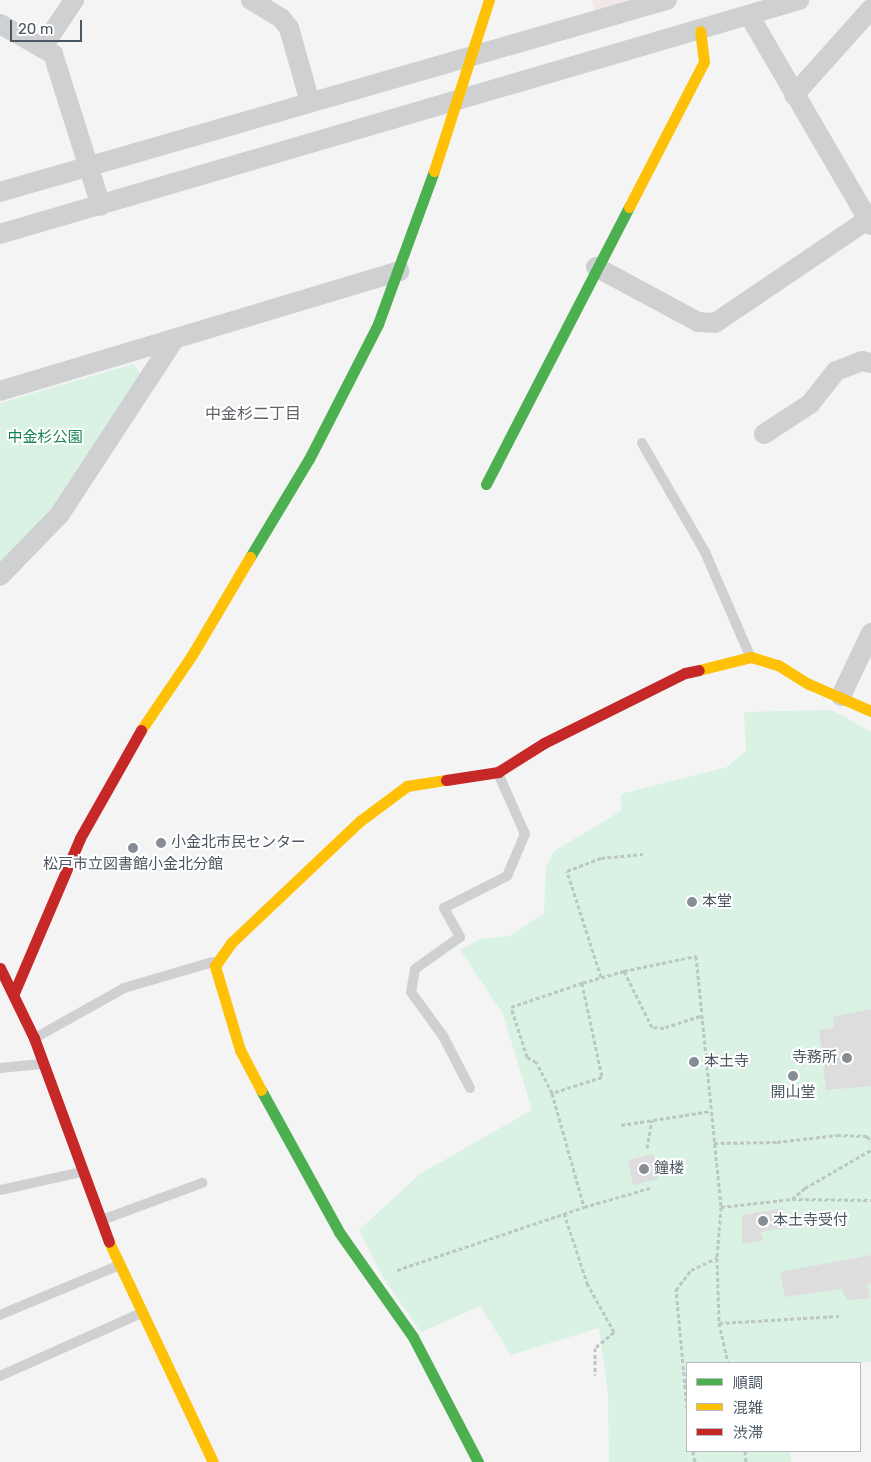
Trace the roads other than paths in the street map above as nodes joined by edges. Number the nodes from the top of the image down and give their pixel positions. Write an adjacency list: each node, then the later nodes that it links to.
1 (74, 0): 10 (street)
2 (251, 0): 14 (street)
3 (489, 0): 11 (street)
4 (667, 0): 11 (street)
5 (799, 0): 7 (street)
6 (871, 9): 12 (street)
7 (749, 15): 9 (street); 12 (street)
8 (0, 24): 10 (street)
9 (700, 31): 13 (street); 20 (street)
10 (42, 48): 15 (street)
11 (474, 54): 13 (street); 14 (street)
12 (794, 96): 18 (street)
13 (458, 99): 17 (street); 21 (street)
14 (310, 102): 15 (street)
15 (88, 165): 16 (street); 17 (street)
16 (0, 192)
17 (101, 206): 19 (street)
18 (869, 222): 20 (street)
19 (0, 234)
20 (596, 267): 27 (street)
21 (399, 271): 22 (street); 36 (street)
22 (174, 340): 24 (street); 28 (street)
23 (871, 363): 25 (street)
24 (0, 391)
25 (764, 434)
26 (642, 443): 30 (lane)
27 (486, 484)
28 (0, 576)
29 (871, 633): 31 (street)
30 (751, 657): 31 (street); 33 (street)
31 (841, 696): 32 (street)
32 (871, 711)
33 (498, 772): 34 (street); 40 (lane)
34 (219, 961): 37 (lane); 50 (street)
35 (0, 968): 36 (street)
36 (14, 993): 37 (street)
37 (34, 1038): 38 (street)
38 (42, 1064): 39 (lane); 41 (street)
39 (0, 1068)
40 (470, 1088)
41 (83, 1172): 43 (lane); 44 (street)
42 (202, 1183): 44 (lane)
43 (0, 1190)
44 (102, 1220): 45 (street)
45 (118, 1266): 46 (street); 47 (lane)
46 (139, 1314): 48 (lane); 49 (street)
47 (0, 1315)
48 (0, 1376)
49 (213, 1462)
50 (478, 1462)

